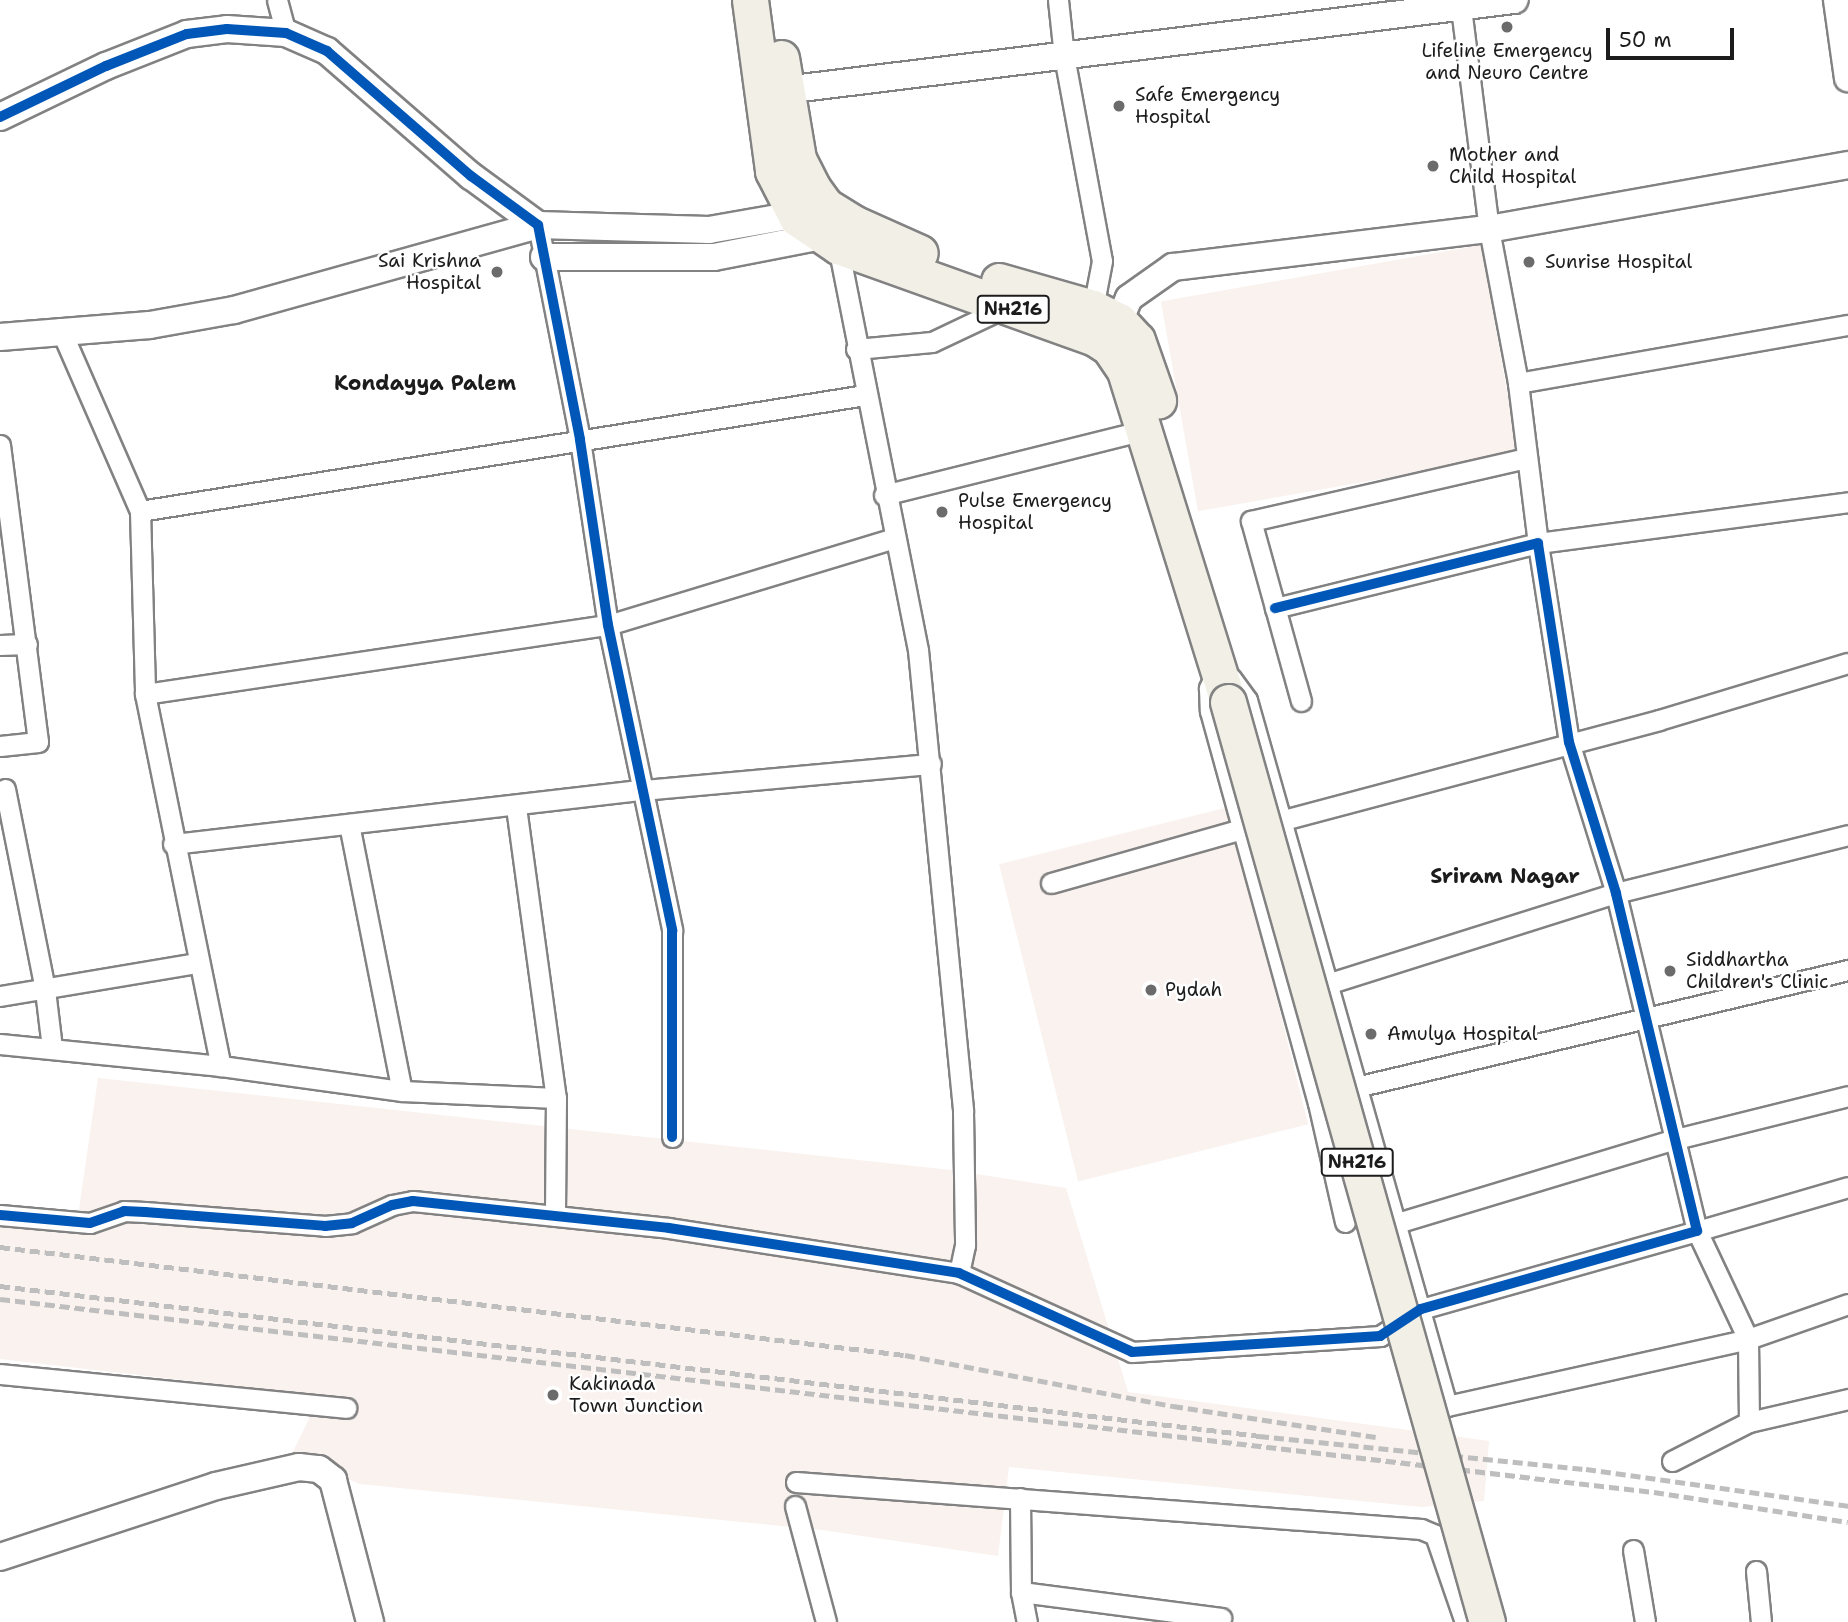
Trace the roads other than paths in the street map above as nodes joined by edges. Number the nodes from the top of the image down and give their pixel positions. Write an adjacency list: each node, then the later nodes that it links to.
1 (276, 0): 8 (street)
2 (750, 0): 15 (highway)
3 (775, 0): 11 (highway)
4 (1058, 0): 9 (street)
5 (1514, 0): 7 (street)
6 (1837, 0): 10 (street)
7 (1460, 3): 9 (street); 16 (street)
8 (286, 33): 12 (street); 14 (street)
9 (1064, 57): 11 (street); 19 (street)
10 (1848, 78)
11 (785, 90): 15 (highway)
12 (0, 117)
13 (1848, 165): 16 (street)
14 (538, 225): 15 (street); 17 (street); 21 (street)
15 (821, 226): 17 (street); 18 (highway, NH216); 19 (highway, NH216); 23 (street)
16 (1489, 229): 19 (street); 24 (street)
17 (544, 257): 27 (street)
18 (1006, 307): 19 (highway, NH216); 23 (street)
19 (1107, 325): 26 (highway, NH216); 40 (highway, NH216)
20 (1848, 325): 24 (street)
21 (60, 328): 22 (street); 32 (street)
22 (0, 337)
23 (856, 349): 25 (street)
24 (1518, 383): 29 (street)
25 (865, 395): 27 (street); 30 (street)
26 (1145, 430): 30 (street); 40 (highway, NH216)
27 (580, 440): 32 (street); 36 (street)
28 (0, 445): 37 (street)
29 (1527, 458): 34 (street); 35 (street)
30 (884, 495): 33 (street)
31 (1848, 502): 34 (street)
32 (139, 511): 41 (street)
33 (894, 538): 36 (street); 45 (street)
34 (1538, 542): 35 (street); 43 (street)
35 (1275, 608): 42 (street)
36 (608, 625): 41 (street); 47 (street)
37 (27, 644): 38 (street); 44 (street)
38 (0, 645)
39 (1848, 663): 43 (street)
40 (1223, 682): 49 (street); 51 (street); 98 (highway, NH216, bridge)
41 (145, 694): 53 (street)
42 (1301, 701)
43 (1569, 742): 49 (street); 55 (street)
44 (0, 746)
45 (931, 764): 47 (street); 77 (street)
46 (5, 789): 59 (street)
47 (643, 790): 48 (street); 69 (street)
48 (516, 807): 50 (street); 68 (street)
49 (1280, 821): 58 (street)
50 (349, 824): 53 (street); 66 (street)
51 (1242, 828): 54 (street); 74 (street)
52 (1848, 835): 55 (street)
53 (173, 844): 56 (street)
54 (1052, 883)
55 (1616, 893): 58 (street); 61 (street)
56 (197, 963): 59 (street); 64 (street)
57 (1848, 970): 61 (street)
58 (1327, 984): 65 (street)
59 (46, 990): 60 (street); 63 (street)
60 (0, 996)
61 (1646, 1018): 65 (street); 70 (street)
62 (0, 1044): 63 (street)
63 (52, 1048): 64 (street)
64 (221, 1066): 66 (street)
65 (1356, 1087): 75 (street)
66 (402, 1091): 68 (street)
67 (1848, 1096): 70 (street)
68 (556, 1098): 73 (street)
69 (672, 1137)
70 (1676, 1139): 75 (street); 76 (street)
71 (1848, 1187): 76 (street)
72 (0, 1215): 73 (street)
73 (555, 1216): 77 (street)
74 (1345, 1222)
75 (1397, 1223): 79 (street)
76 (1697, 1231): 79 (street); 80 (street)
77 (959, 1273): 79 (street)
78 (1848, 1304): 80 (street)
79 (1421, 1309): 80 (street)
80 (1748, 1339): 84 (street)
81 (0, 1374): 83 (street)
82 (1848, 1398): 84 (street)
83 (346, 1408)
84 (1749, 1422): 85 (street)
85 (1672, 1461)
86 (796, 1482): 87 (street)
87 (1020, 1498): 92 (street); 97 (street)
88 (795, 1506): 95 (street)
89 (1633, 1550): 99 (street)
90 (0, 1557): 94 (street)
91 (1756, 1571): 100 (street)
92 (1021, 1592): 93 (street); 96 (street)
93 (1221, 1618)
94 (370, 1622)
95 (827, 1622)
96 (1027, 1622)
97 (1465, 1622)
98 (1487, 1622)
99 (1645, 1622)
100 (1761, 1622)

